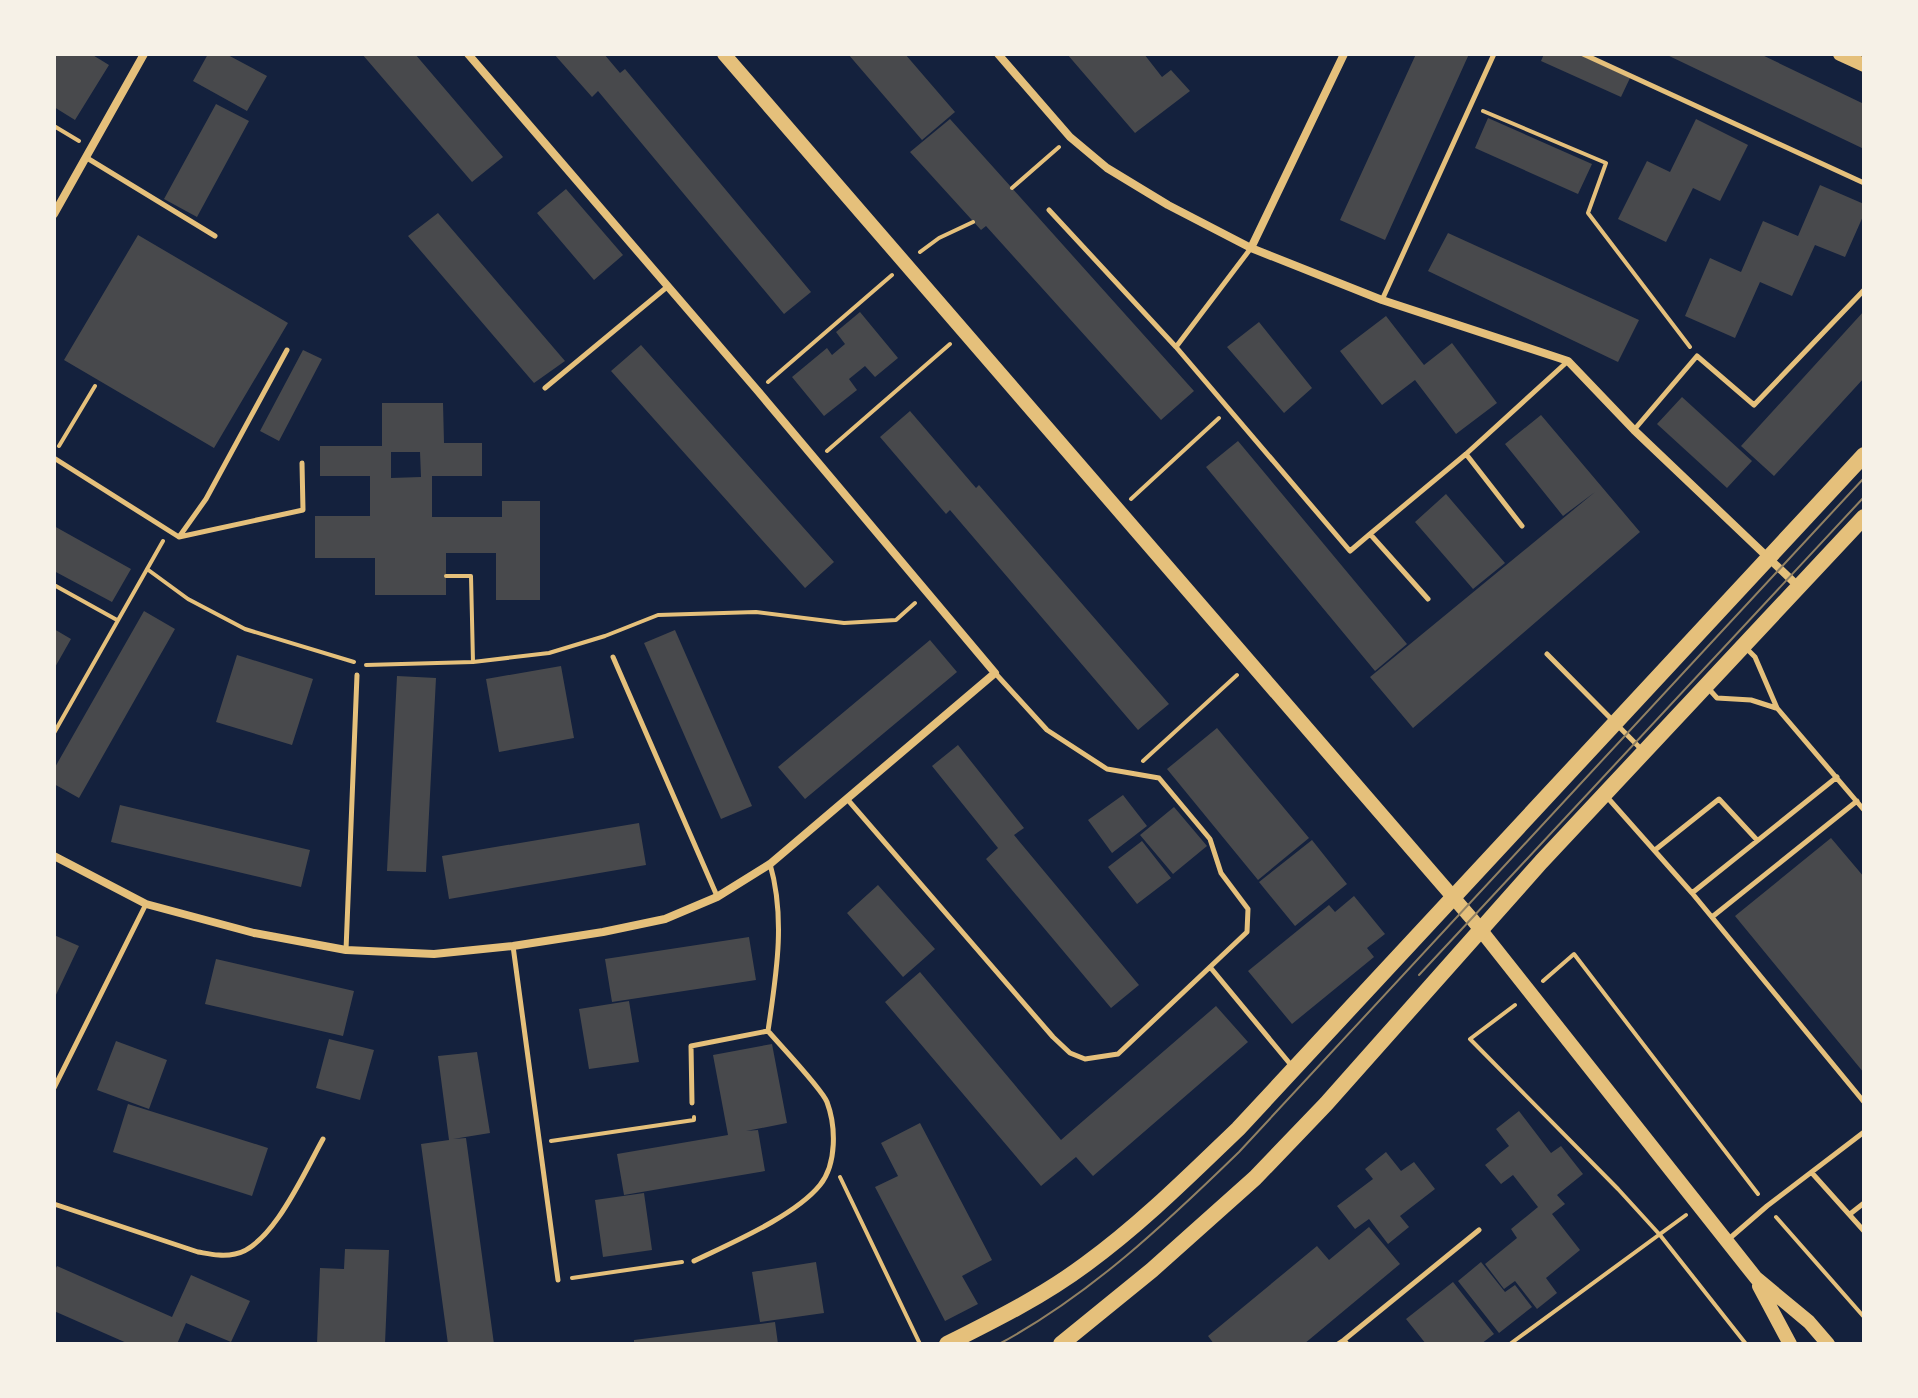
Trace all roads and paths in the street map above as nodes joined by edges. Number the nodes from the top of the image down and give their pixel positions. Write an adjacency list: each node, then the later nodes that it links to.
1 (144, 54): 13 (street)
2 (468, 54): 23 (street)
3 (724, 54): 22 (main road)
4 (998, 54): 12 (street)
5 (1344, 54): 21 (street)
6 (1494, 54): 10 (lane)
7 (1583, 54): 15 (lane)
8 (1840, 54): 9 (main road)
9 (1864, 65)
10 (1470, 105): 25 (lane); 29 (path)
11 (54, 126): 13 (path)
12 (1070, 137): 16 (path); 21 (street)
13 (91, 148): 14 (street)
14 (86, 157): 18 (street); 20 (lane)
15 (1864, 183)
16 (1012, 188)
17 (1049, 210): 27 (lane)
18 (54, 214)
19 (973, 222): 22 (path)
20 (215, 236)
21 (1251, 248): 25 (street); 27 (lane)
22 (905, 264): 26 (main road); 33 (path)
23 (667, 287): 32 (lane); 33 (street)
24 (1864, 290): 29 (lane)
25 (1382, 300): 30 (street)
26 (963, 332): 39 (path); 41 (main road)
27 (1176, 347): 34 (lane)
28 (287, 350): 46 (lane)
29 (1697, 356): 35 (lane)
30 (1568, 361): 35 (street); 36 (lane)
31 (95, 386): 38 (path)
32 (545, 388)
33 (757, 390): 39 (street)
34 (1230, 409): 41 (path); 45 (lane)
35 (1634, 430): 47 (street)
36 (1466, 454): 43 (lane); 45 (lane)
37 (1864, 455): 47 (main road)
38 (54, 456): 44 (lane)
39 (816, 461): 52 (street)
40 (302, 463): 46 (lane)
41 (1118, 511): 59 (main road)
42 (1864, 517): 51 (main road)
43 (1522, 526)
44 (169, 530): 46 (lane); 48 (path)
45 (1370, 534): 53 (lane)
46 (179, 537)
47 (1769, 557): 51 (street); 64 (main road)
48 (147, 569): 54 (path); 58 (path)
49 (446, 576): 58 (path)
50 (54, 585): 54 (path)
51 (1799, 587): 55 (main road)
52 (927, 592): 58 (path); 60 (street)
53 (1428, 599)
54 (117, 620): 65 (path)
55 (1744, 647): 62 (main road); 63 (lane)
56 (1547, 654): 64 (lane)
57 (613, 657): 78 (lane)
58 (473, 662)
59 (1249, 664): 67 (path); 79 (main road)
60 (995, 673): 67 (lane); 70 (street)
61 (357, 675): 84 (lane)
62 (1707, 688): 63 (lane); 66 (main road)
63 (1777, 708): 68 (lane)
64 (1616, 724): 66 (lane); 79 (main road)
65 (54, 733)
66 (1645, 753): 69 (main road)
67 (1140, 775): 85 (lane)
68 (1837, 777): 71 (lane); 73 (lane)
69 (1605, 795): 74 (lane); 82 (main road)
70 (848, 800): 76 (street); 85 (lane)
71 (1857, 801): 72 (lane); 81 (lane)
72 (1864, 810)
73 (1757, 840): 74 (lane); 77 (lane)
74 (1655, 850): 77 (lane)
75 (54, 856): 80 (street)
76 (770, 864): 78 (street); 86 (lane)
77 (1692, 893): 81 (lane)
78 (717, 897): 83 (street)
79 (1454, 899): 82 (main road); 87 (main road)
80 (146, 904): 84 (street); 88 (lane)
81 (1712, 917): 89 (lane)
82 (1481, 931): 98 (main road); 106 (main road)
83 (513, 946): 84 (street); 93 (lane)
84 (346, 950)
85 (1210, 967): 87 (lane)
86 (768, 1031): 90 (lane); 94 (lane)
87 (1295, 1069): 109 (main road)
88 (54, 1088)
89 (1864, 1102)
90 (692, 1103): 93 (path)
91 (1864, 1132): 95 (lane)
92 (323, 1139): 97 (lane)
93 (539, 1143): 105 (lane)
94 (832, 1161): 103 (lane); 108 (path)
95 (1812, 1173): 99 (lane); 102 (lane)
96 (1864, 1203): 99 (lane)
97 (54, 1204)
98 (1699, 1206): 102 (main road); 110 (path)
99 (1850, 1214): 101 (lane)
100 (1479, 1230): 107 (lane)
101 (1864, 1231)
102 (1726, 1242): 104 (main road)
103 (694, 1261): 105 (path)
104 (1756, 1278): 111 (main road); 112 (main road)
105 (558, 1280)
106 (1067, 1342)
107 (1343, 1343)
108 (920, 1344)
109 (947, 1344)
110 (1510, 1344)
111 (1790, 1344)
112 (1828, 1344)

